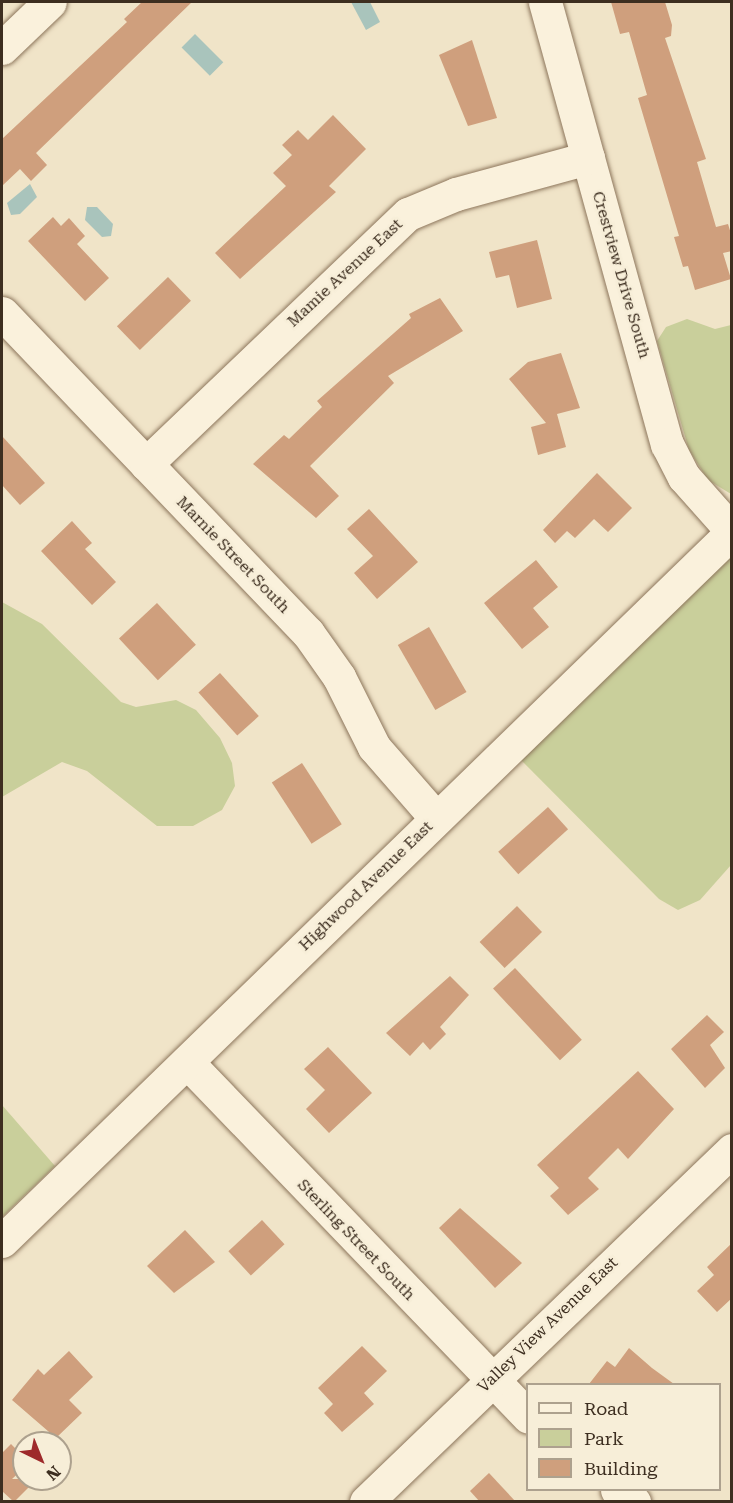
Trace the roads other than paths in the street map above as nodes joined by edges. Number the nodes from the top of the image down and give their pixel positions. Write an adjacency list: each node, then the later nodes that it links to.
1 (50, 2): 3 (street)
2 (545, 2): 4 (street, Crestview Drive South)
3 (2, 48)
4 (588, 158): 6 (street, Mamie Avenue East); 7 (street, Crestview Drive South)
5 (2, 313): 6 (street, Marnie Street South)
6 (146, 464): 8 (street, Marnie Street South)
7 (732, 532): 8 (street, Highwood Avenue East)
8 (436, 818): 9 (street, Highwood Avenue East)
9 (187, 1062): 11 (street, Highwood Avenue East); 12 (street, Sterling Street South)
10 (732, 1150): 12 (street, Valley View Avenue East)
11 (2, 1241)
12 (491, 1380): 13 (street, Sterling Street South); 15 (street, Valley View Avenue East)
13 (526, 1414)
14 (618, 1491): 16 (street)
15 (366, 1502)
16 (634, 1502)

